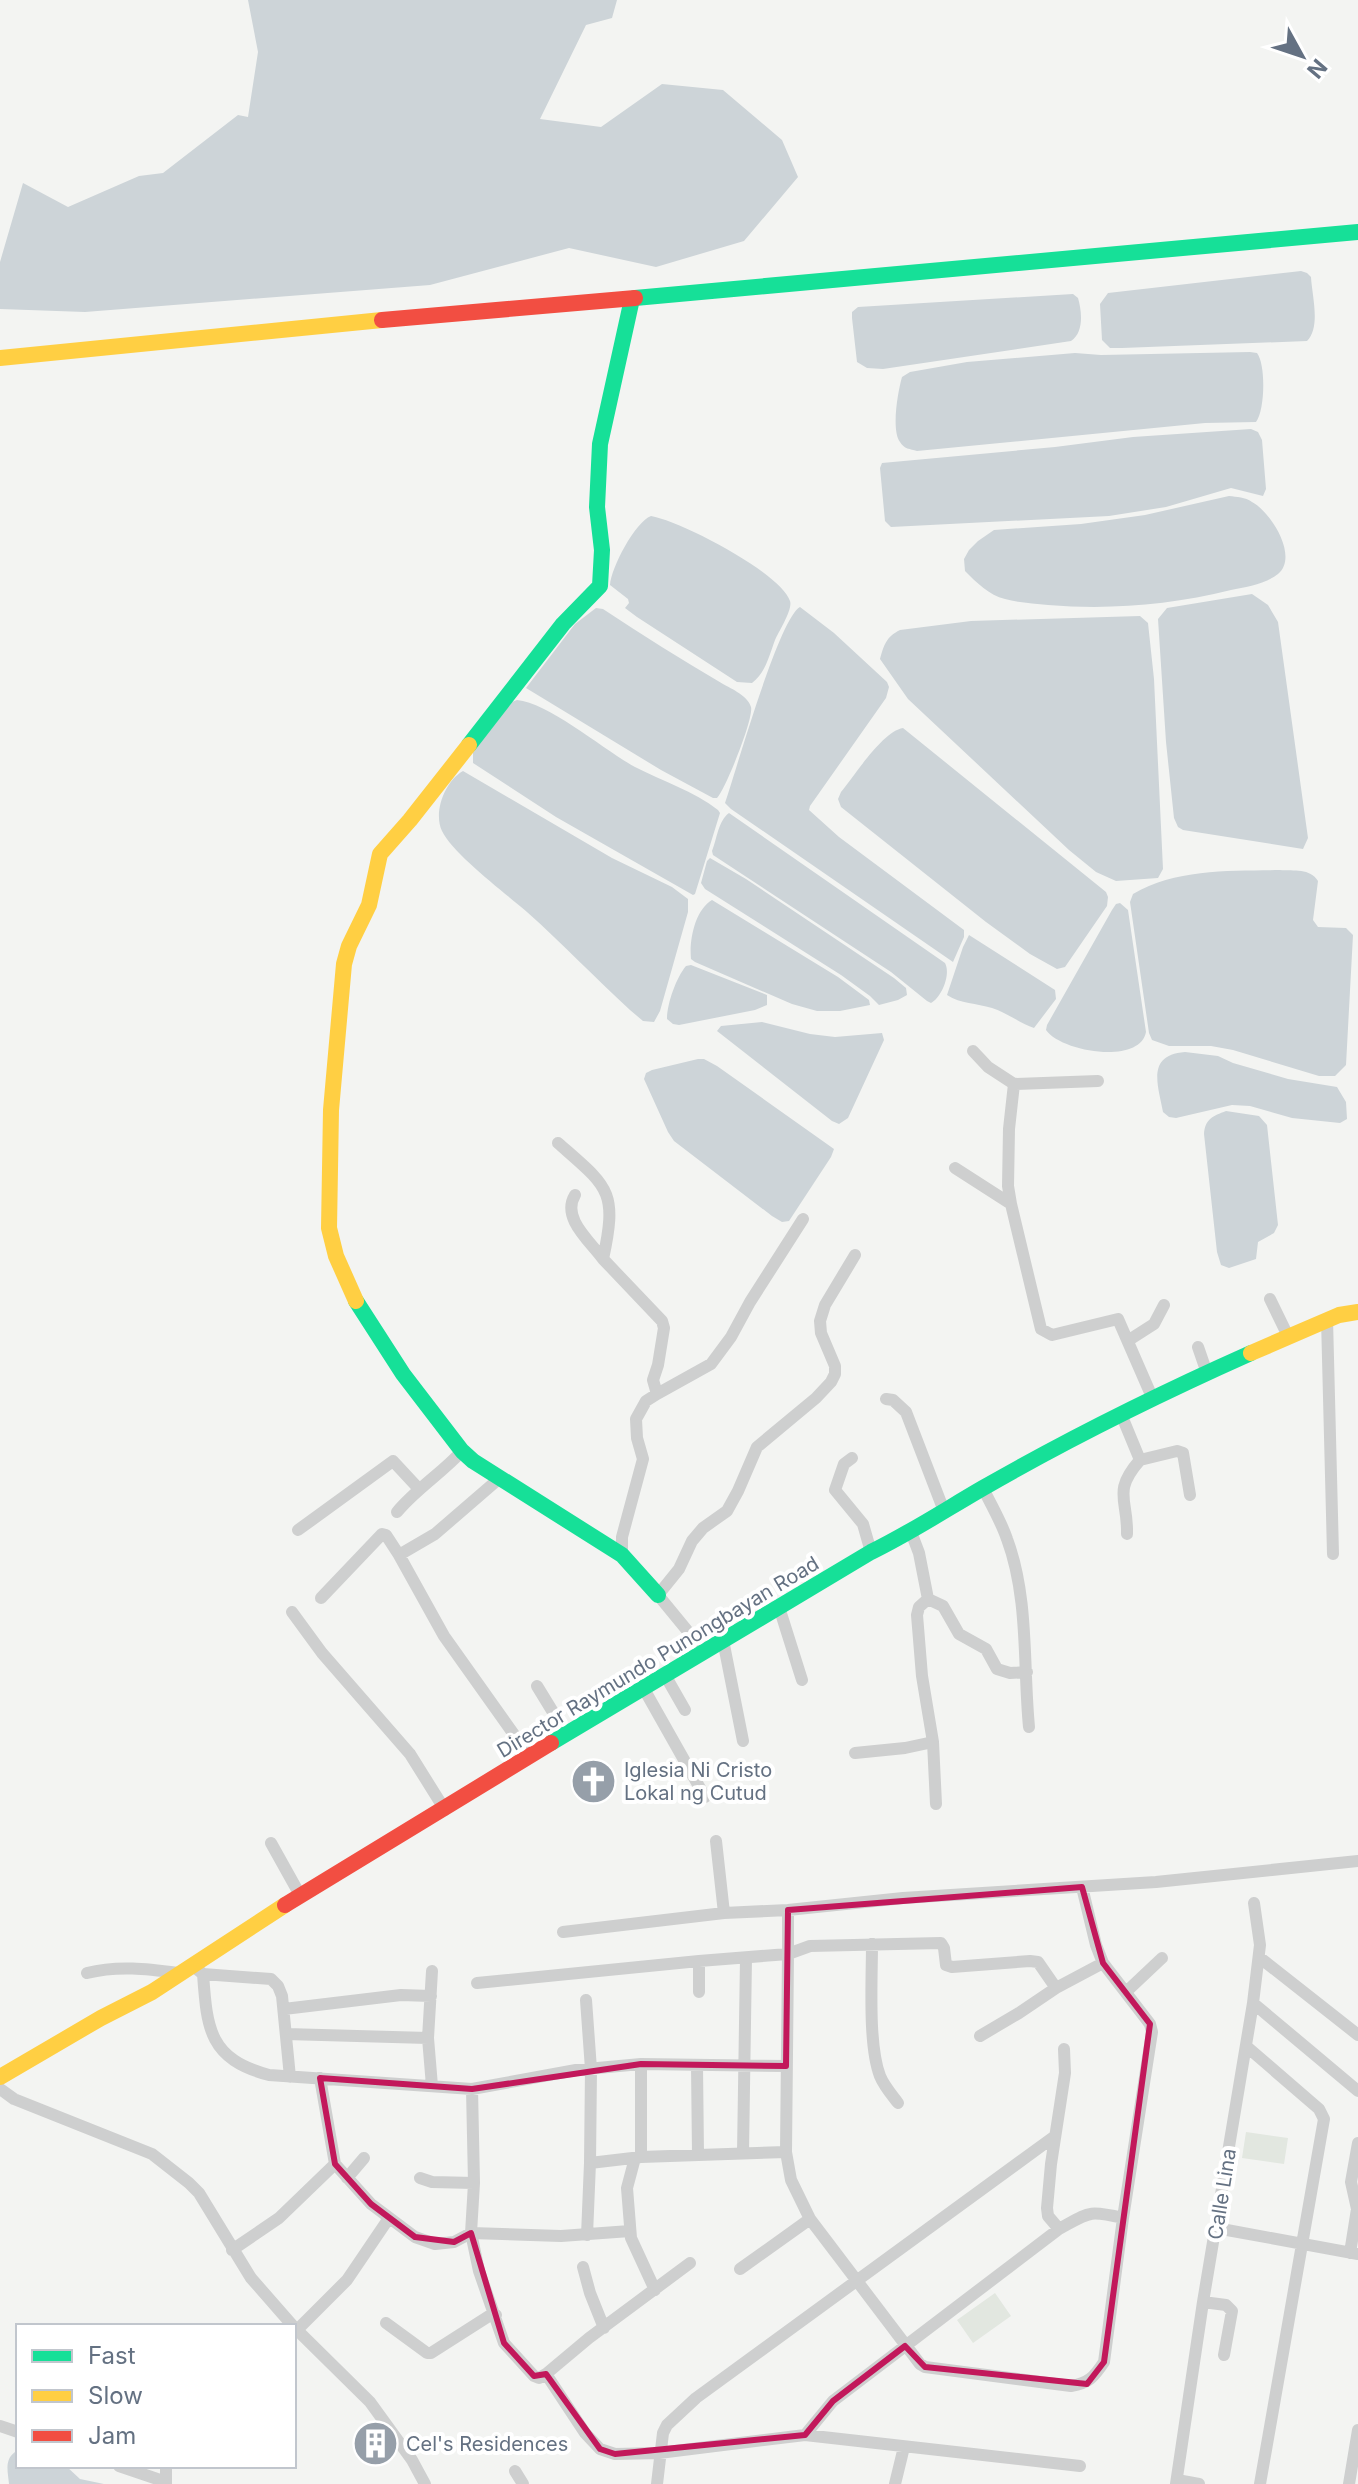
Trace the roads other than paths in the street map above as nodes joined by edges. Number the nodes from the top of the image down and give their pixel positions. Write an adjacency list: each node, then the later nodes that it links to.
1 (1358, 232): 2 (street)
2 (632, 299): 3 (street); 26 (street)
3 (0, 358)
4 (973, 1051): 6 (street)
5 (1098, 1081): 6 (street)
6 (1014, 1084): 10 (street)
7 (558, 1143): 13 (street)
8 (955, 1168): 10 (street)
9 (575, 1195): 13 (street)
10 (1011, 1204): 19 (street)
11 (803, 1219): 22 (street)
12 (855, 1255): 42 (street)
13 (603, 1259): 22 (street)
14 (1270, 1299): 18 (street)
15 (1164, 1305): 19 (street)
16 (1358, 1312): 17 (street, Director Raymundo Punongbayan Road)
17 (1327, 1319): 18 (street, Director Raymundo Punongbayan Road); 39 (street)
18 (1288, 1336): 21 (street, Director Raymundo Punongbayan Road)
19 (1129, 1340): 23 (street)
20 (1198, 1347): 21 (street)
21 (1207, 1373): 23 (street, Director Raymundo Punongbayan Road)
22 (657, 1394): 41 (street)
23 (1152, 1397): 25 (street, Director Raymundo Punongbayan Road)
24 (886, 1399): 33 (street)
25 (1121, 1414): 28 (street); 30 (street, Director Raymundo Punongbayan Road)
26 (462, 1451): 29 (street); 31 (street)
27 (852, 1458): 38 (street)
28 (1140, 1460): 32 (street); 37 (street)
29 (501, 1477): 40 (street); 41 (street)
30 (983, 1488): 33 (street, Director Raymundo Punongbayan Road); 49 (street)
31 (419, 1489): 34 (street); 35 (street)
32 (1190, 1495)
33 (944, 1511): 36 (street, Director Raymundo Punongbayan Road)
34 (397, 1512)
35 (298, 1530)
36 (911, 1532): 38 (street, Director Raymundo Punongbayan Road); 44 (street)
37 (1127, 1534)
38 (871, 1552): 45 (street, Director Raymundo Punongbayan Road)
39 (1333, 1554)
40 (399, 1555): 43 (street); 60 (street)
41 (622, 1555): 42 (street)
42 (658, 1595): 48 (street)
43 (321, 1598)
44 (928, 1599): 49 (street); 58 (street)
45 (779, 1607): 47 (street, Director Raymundo Punongbayan Road); 51 (street)
46 (292, 1612): 63 (street)
47 (723, 1640): 48 (street, Director Raymundo Punongbayan Road); 57 (street)
48 (704, 1651): 50 (street, Director Raymundo Punongbayan Road)
49 (1027, 1672): 55 (street)
50 (665, 1675): 53 (street, Director Raymundo Punongbayan Road); 54 (street)
51 (802, 1680)
52 (537, 1686): 56 (street)
53 (644, 1689): 56 (street, Director Raymundo Punongbayan Road); 61 (street)
54 (685, 1710)
55 (1029, 1727)
56 (567, 1735): 60 (street, Director Raymundo Punongbayan Road)
57 (743, 1741)
58 (933, 1742): 59 (street); 62 (street)
59 (855, 1753)
60 (530, 1757): 63 (street, Director Raymundo Punongbayan Road)
61 (705, 1797)
62 (936, 1804)
63 (445, 1810): 68 (street, Director Raymundo Punongbayan Road)
64 (716, 1841): 71 (street)
65 (271, 1843): 68 (street)
66 (1358, 1861): 67 (street)
67 (1082, 1887): 70 (street); 79 (street)
68 (300, 1895): 80 (street, Director Raymundo Punongbayan Road)
69 (1254, 1903): 75 (street, Calle Lina)
70 (788, 1910): 71 (street); 74 (street)
71 (724, 1913): 72 (street)
72 (563, 1932)
73 (872, 1944): 74 (street); 84 (street); 109 (street)
74 (788, 1954): 76 (street); 100 (street)
75 (1259, 1957): 89 (street, Calle Lina); 92 (street)
76 (746, 1958): 78 (street); 98 (street)
77 (1162, 1958): 85 (street)
78 (699, 1961): 83 (street); 86 (street)
79 (1103, 1963): 84 (street); 85 (street)
80 (191, 1971): 82 (street); 90 (street); 102 (street, Director Raymundo Punongbayan Road); 103 (street)
81 (432, 1971): 87 (street)
82 (87, 1973)
83 (477, 1983)
84 (1056, 1988): 93 (street)
85 (1127, 1991): 123 (street)
86 (699, 1992)
87 (431, 1996): 90 (street); 94 (street)
88 (586, 2000): 101 (street)
89 (1253, 2003): 95 (street, Calle Lina); 108 (street)
90 (284, 2009): 91 (street)
91 (286, 2034): 94 (street); 103 (street)
92 (1358, 2035)
93 (980, 2036)
94 (428, 2038): 105 (street)
95 (1246, 2046): 125 (street, Calle Lina); 130 (street)
96 (1064, 2049): 110 (street)
97 (641, 2064): 99 (street); 101 (street); 115 (street)
98 (745, 2064): 99 (street); 100 (street); 113 (street)
99 (697, 2065): 114 (street)
100 (786, 2066): 112 (street)
101 (591, 2069): 107 (street); 117 (street)
102 (0, 2077)
103 (290, 2077): 104 (street)
104 (320, 2078): 105 (street); 118 (street)
105 (432, 2086): 107 (street)
106 (0, 2089): 131 (street)
107 (472, 2089): 121 (street)
108 (1358, 2091)
109 (898, 2103)
110 (1055, 2136): 126 (street); 136 (street)
111 (1358, 2143): 132 (street)
112 (786, 2152): 113 (street); 124 (street)
113 (743, 2153): 114 (street)
114 (698, 2155): 115 (street)
115 (638, 2157): 117 (street); 127 (street)
116 (364, 2158): 119 (street)
117 (590, 2163): 129 (street)
118 (335, 2164): 119 (street); 131 (street)
119 (347, 2178): 122 (street)
120 (420, 2178): 121 (street)
121 (474, 2183): 128 (street)
122 (389, 2218): 128 (street); 142 (street)
123 (1123, 2218): 126 (street); 145 (street)
124 (810, 2219): 135 (street); 136 (street)
125 (1216, 2228): 130 (street); 138 (street, Calle Lina)
126 (1059, 2229): 145 (street)
127 (630, 2231): 129 (street); 137 (street)
128 (471, 2233): 129 (street); 139 (street)
129 (587, 2235)
130 (1303, 2245): 132 (street); 162 (street)
131 (232, 2250): 141 (street)
132 (1354, 2254)
133 (690, 2263): 137 (street)
134 (583, 2267): 143 (street)
135 (740, 2269)
136 (857, 2280): 145 (street); 151 (street)
137 (655, 2290): 143 (street)
138 (1203, 2302): 146 (street); 155 (street, Calle Lina)
139 (496, 2315): 140 (street); 147 (street)
140 (386, 2323)
141 (290, 2324)
142 (296, 2326)
143 (604, 2328): 147 (street)
144 (296, 2330): 157 (street)
145 (905, 2346): 149 (street)
146 (1224, 2355)
147 (546, 2374): 151 (street)
148 (1358, 2430): 163 (street)
149 (805, 2435): 150 (street); 151 (street)
150 (904, 2447): 152 (street); 160 (street)
151 (659, 2453): 159 (street)
152 (1080, 2466)
153 (125, 2468): 156 (street)
154 (515, 2471): 158 (street)
155 (1176, 2482): 161 (street)
156 (166, 2483)
157 (425, 2484)
158 (523, 2484)
159 (657, 2484)
160 (895, 2484)
161 (1199, 2484)
162 (1260, 2484)
163 (1349, 2484)

